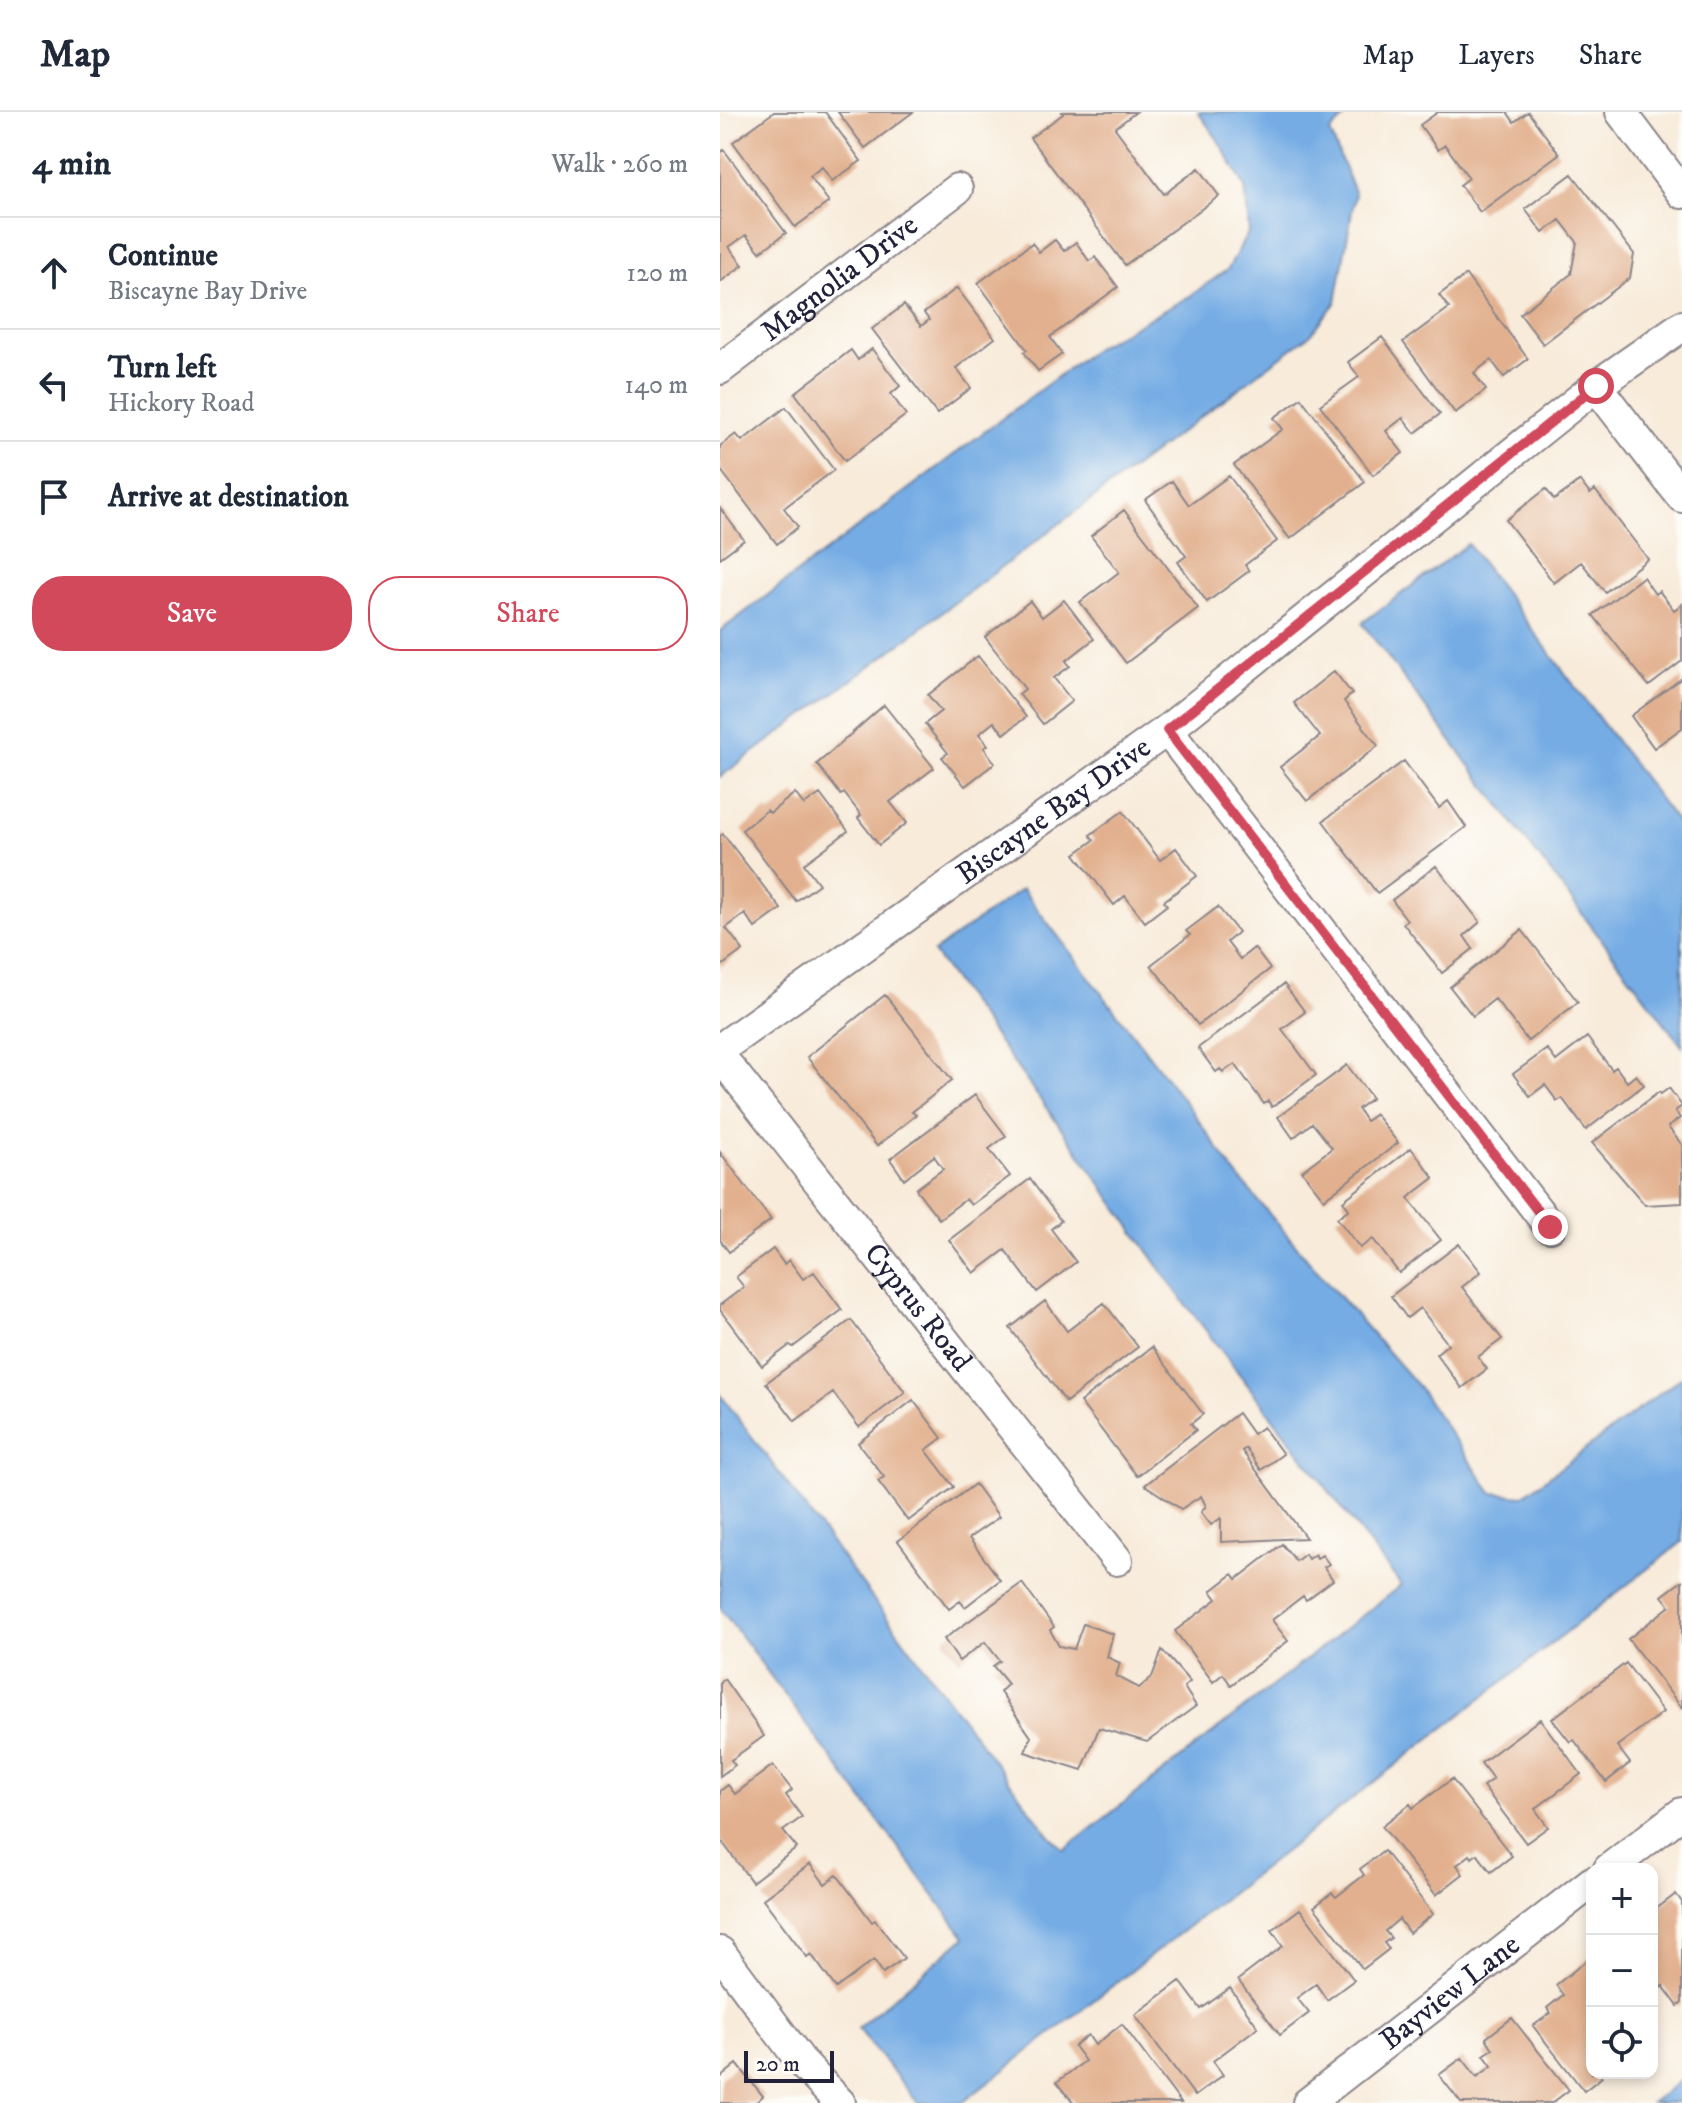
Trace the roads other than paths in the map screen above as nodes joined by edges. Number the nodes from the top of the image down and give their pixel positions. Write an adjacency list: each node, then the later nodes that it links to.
1 (1621, 112): 3 (street)
2 (957, 189): 5 (street, Magnolia Drive)
3 (1682, 193)
4 (1682, 326): 6 (street, Biscayne Bay Drive)
5 (720, 369)
6 (1596, 386): 7 (street); 8 (street, Biscayne Bay Drive)
7 (1682, 497)
8 (1167, 730): 9 (street, Biscayne Bay Drive); 11 (street)
9 (720, 1049)
10 (720, 1056): 12 (street, Cyprus Road)
11 (1550, 1227)
12 (1117, 1560)
13 (1682, 1813): 14 (street)
14 (1617, 1863)
15 (1586, 1887): 18 (street, Bayview Lane)
16 (720, 1952): 17 (street)
17 (840, 2103)
18 (1308, 2103)

